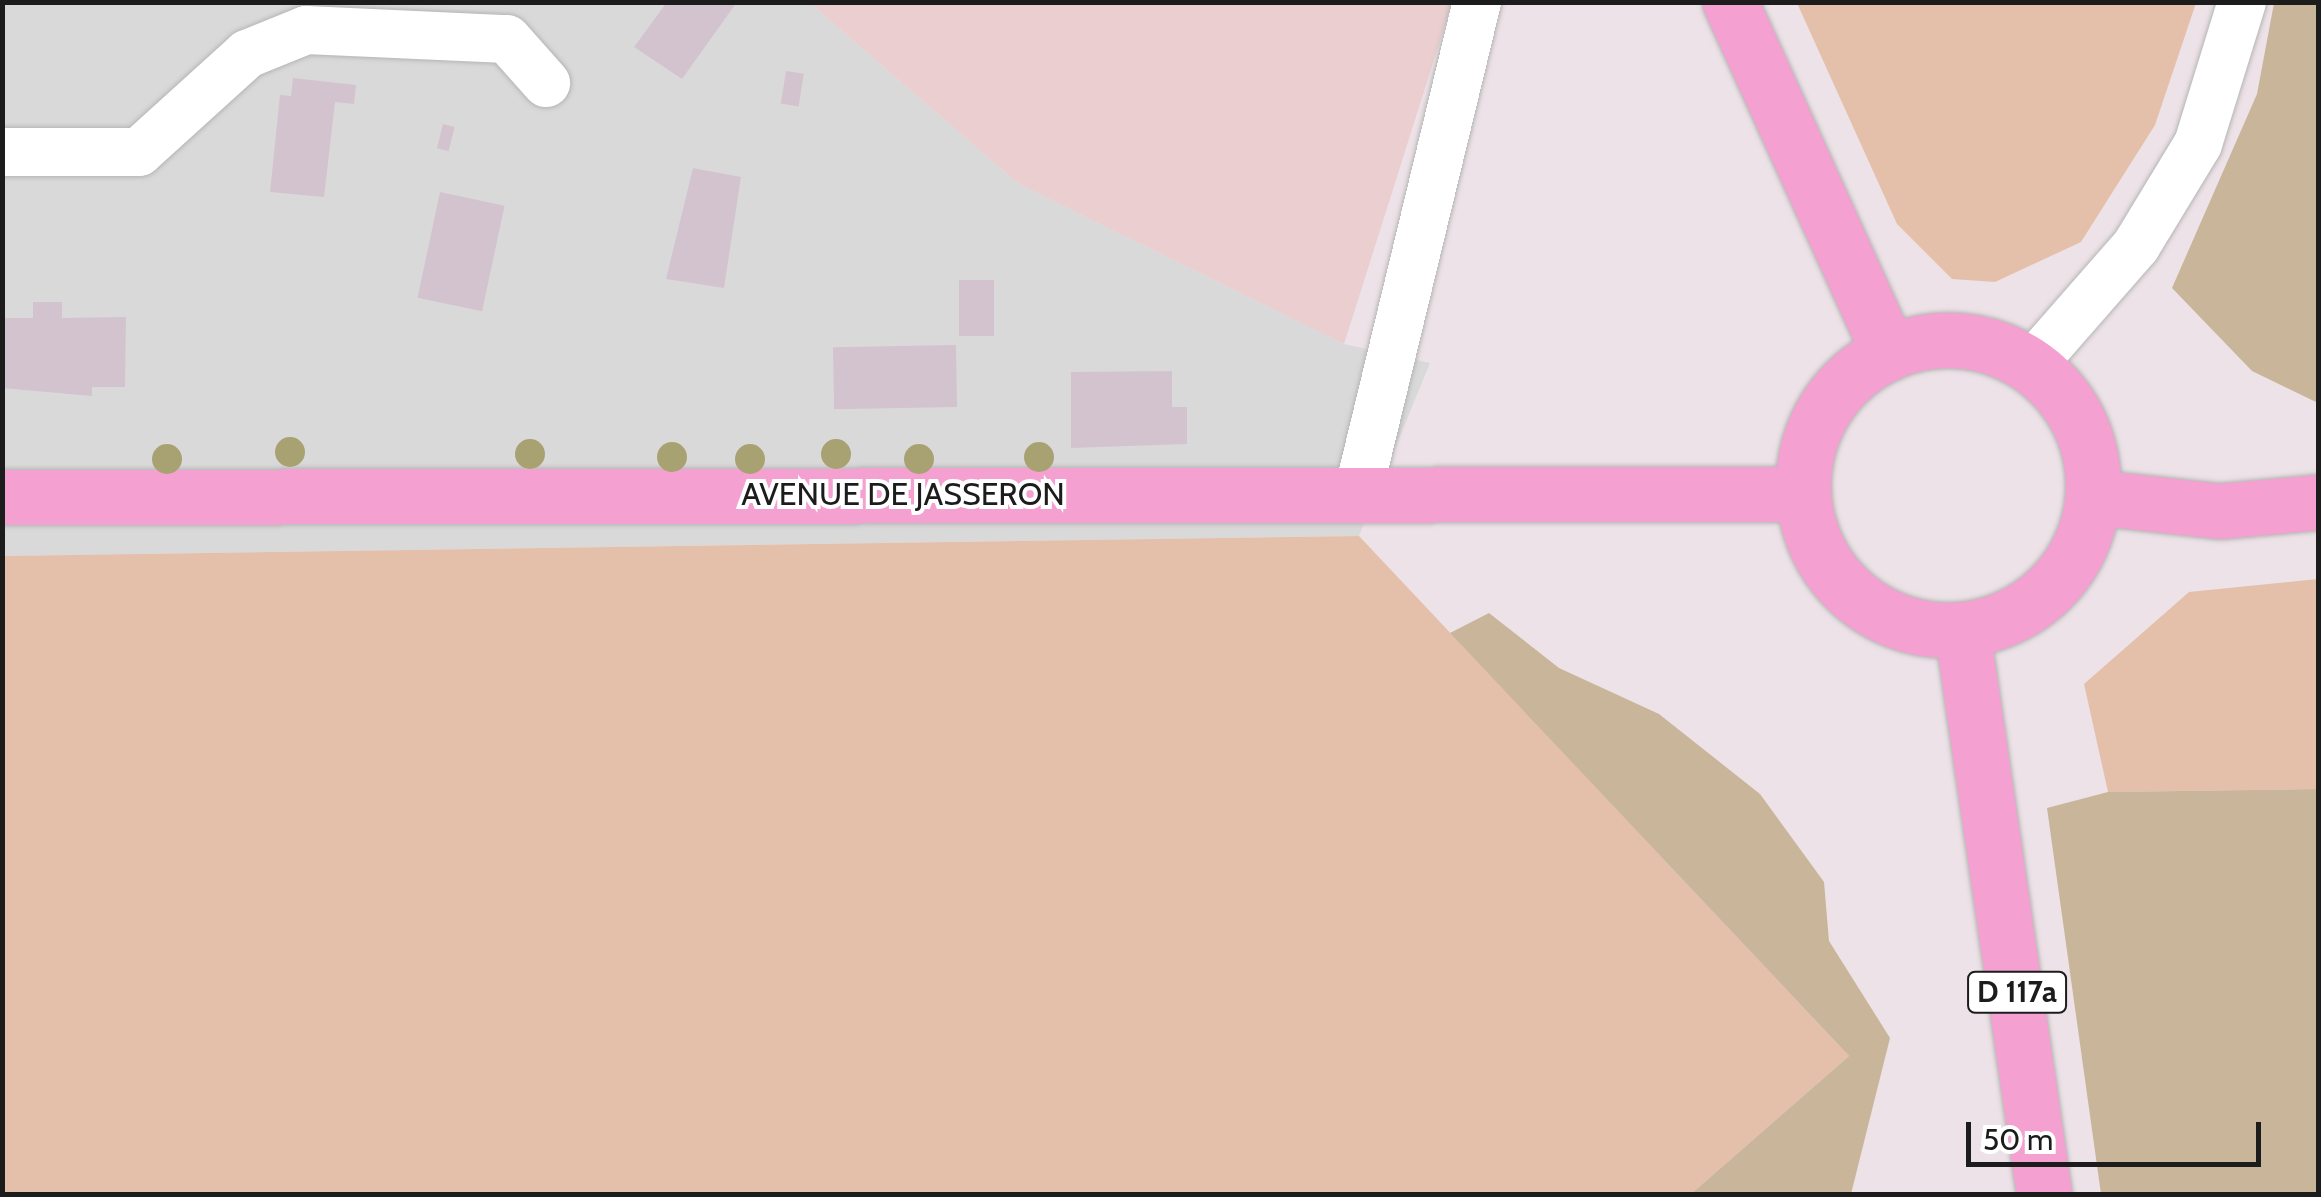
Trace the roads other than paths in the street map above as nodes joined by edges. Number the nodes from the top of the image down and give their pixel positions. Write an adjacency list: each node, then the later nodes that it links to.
1 (1476, 2): 8 (street)
2 (1730, 2): 6 (main road)
3 (2242, 2): 7 (street)
4 (546, 83): 5 (street)
5 (2, 152)
6 (1888, 354): 7 (main road); 9 (main road)
7 (2031, 366): 11 (main road)
8 (1358, 493): 9 (main road, AVENUE DE JASSERON); 10 (main road, AVENUE DE JASSERON)
9 (1803, 494): 13 (main road)
10 (2, 497)
11 (2093, 497): 12 (main road); 13 (main road)
12 (2318, 502)
13 (1962, 630): 14 (main road, D 117a)
14 (2044, 1194)

